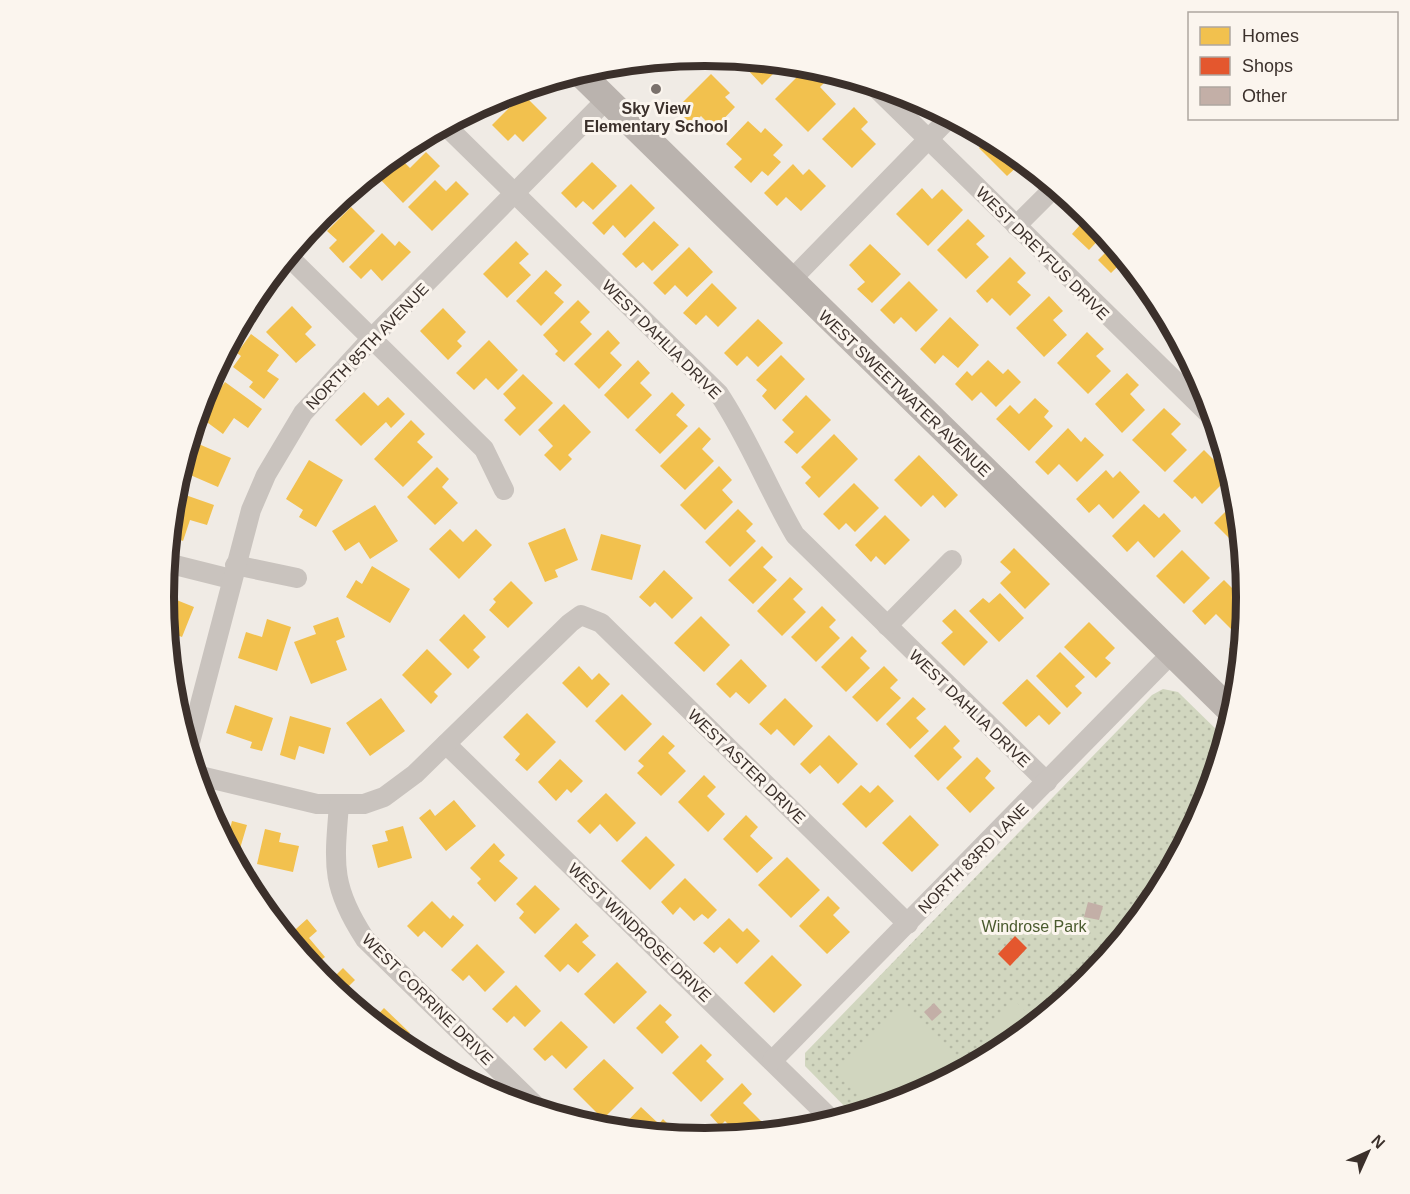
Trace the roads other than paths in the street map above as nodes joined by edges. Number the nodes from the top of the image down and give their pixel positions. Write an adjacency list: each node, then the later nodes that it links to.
1 (587, 79): 3 (street, WEST SWEETWATER AVENUE)
2 (886, 98): 6 (street, WEST DREYFUS DRIVE)
3 (607, 99): 8 (street, NORTH 85TH AVENUE); 11 (street, WEST SWEETWATER AVENUE)
4 (944, 123): 6 (street)
5 (451, 131): 8 (street, WEST DAHLIA DRIVE)
6 (928, 139): 9 (street, WEST DREYFUS DRIVE); 11 (street)
7 (1049, 193): 9 (street)
8 (516, 194): 12 (street, NORTH 85TH AVENUE); 19 (street, WEST DAHLIA DRIVE)
9 (1016, 226): 13 (street, WEST DREYFUS DRIVE)
10 (294, 262): 12 (street)
11 (790, 282): 20 (street, WEST SWEETWATER AVENUE)
12 (372, 338): 14 (street); 17 (street, NORTH 85TH AVENUE)
13 (1200, 406)
14 (504, 490)
15 (952, 560): 19 (street)
16 (175, 564): 17 (street)
17 (233, 572): 18 (street); 22 (street, NORTH 85TH AVENUE)
18 (297, 578)
19 (887, 626): 25 (street, WEST DAHLIA DRIVE)
20 (1172, 653): 21 (street, WEST SWEETWATER AVENUE); 25 (street, NORTH 83RD LANE)
21 (1225, 705)
22 (192, 734)
23 (446, 744): 26 (street); 27 (street, WEST ASTER DRIVE); 28 (street, WEST WINDROSE DRIVE)
24 (205, 777): 26 (street)
25 (1047, 782): 27 (street, NORTH 83RD LANE)
26 (339, 805): 29 (street, WEST CORRINE DRIVE)
27 (908, 924): 28 (street, NORTH 83RD LANE)
28 (772, 1061): 30 (street, WEST WINDROSE DRIVE)
29 (527, 1097)
30 (826, 1114)

